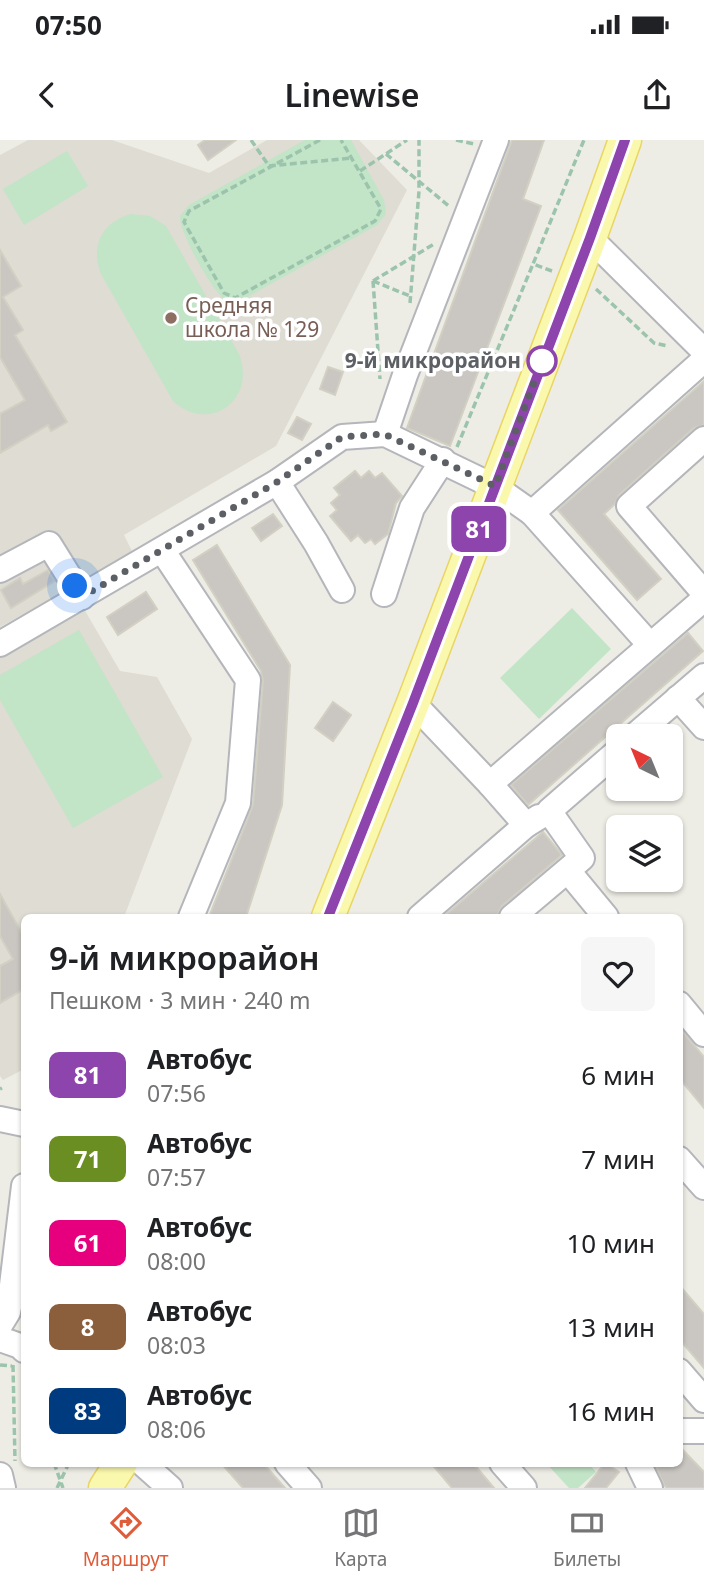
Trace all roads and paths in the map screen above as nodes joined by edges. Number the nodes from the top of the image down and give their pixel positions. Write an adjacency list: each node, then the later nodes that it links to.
1 (251, 140): 11 (path)
2 (320, 140): 11 (path)
3 (341, 140): 10 (path)
4 (407, 140): 9 (path)
5 (419, 140): 13 (path)
6 (496, 140): 14 (street)
7 (584, 140): 17 (path)
8 (625, 140): 15 (main road)
9 (386, 154): 12 (path); 13 (path)
10 (352, 158): 11 (path); 12 (path)
11 (269, 166): 12 (path)
12 (360, 171)
13 (419, 181): 14 (path); 16 (path)
14 (464, 224): 16 (path); 21 (street)
15 (590, 238): 23 (street); 30 (main road)
16 (414, 256): 19 (path); 21 (path)
17 (533, 264): 18 (path); 28 (path)
18 (554, 272)
19 (373, 281): 21 (path); 25 (path)
20 (593, 287): 22 (path)
21 (417, 303): 26 (street)
22 (679, 349)
23 (704, 351)
24 (704, 360): 31 (street)
25 (381, 392)
26 (384, 434): 28 (street); 29 (street)
27 (704, 439): 35 (street)
28 (447, 462): 30 (street); 36 (street)
29 (277, 482): 32 (street); 34 (street)
30 (495, 486): 31 (street); 43 (main road)
31 (532, 513): 40 (street)
32 (162, 550): 37 (street); 51 (street)
33 (0, 570): 37 (street)
34 (342, 590)
35 (704, 593)
36 (384, 594)
37 (82, 597): 39 (street)
38 (704, 599): 40 (street)
39 (0, 644)
40 (650, 645): 47 (street)
41 (704, 676): 42 (street)
42 (678, 698): 44 (street); 45 (street)
43 (413, 703): 47 (street); 52 (main road)
44 (649, 724)
45 (704, 727)
46 (606, 761): 48 (street)
47 (490, 784): 49 (street)
48 (549, 811): 49 (street); 50 (street)
49 (526, 825): 53 (street)
50 (568, 871): 54 (street); 55 (street)
51 (192, 914)
52 (329, 914)
53 (423, 914)
54 (516, 914)
55 (604, 914)
56 (683, 1009): 57 (street)
57 (704, 1034)
58 (0, 1119): 59 (street)
59 (21, 1123)
60 (683, 1163): 61 (street)
61 (704, 1187)
62 (21, 1242): 63 (street)
63 (17, 1303): 64 (street)
64 (0, 1325)
65 (21, 1330): 66 (street)
66 (0, 1337): 67 (street)
67 (18, 1359): 68 (path); 81 (path)
68 (0, 1365)
69 (683, 1376): 70 (street)
70 (704, 1400)
71 (683, 1431): 72 (street)
72 (704, 1431)
73 (55, 1467): 82 (path)
74 (67, 1467): 82 (path)
75 (118, 1467): 85 (main road)
76 (127, 1467): 86 (main road)
77 (146, 1467): 87 (street)
78 (291, 1467): 88 (street)
79 (506, 1467): 89 (street)
80 (640, 1467): 90 (street)
81 (6, 1477)
82 (60, 1482): 83 (path); 84 (path)
83 (57, 1488)
84 (63, 1488)
85 (105, 1488)
86 (125, 1488)
87 (170, 1488)
88 (309, 1488)
89 (524, 1488)
90 (650, 1488)

